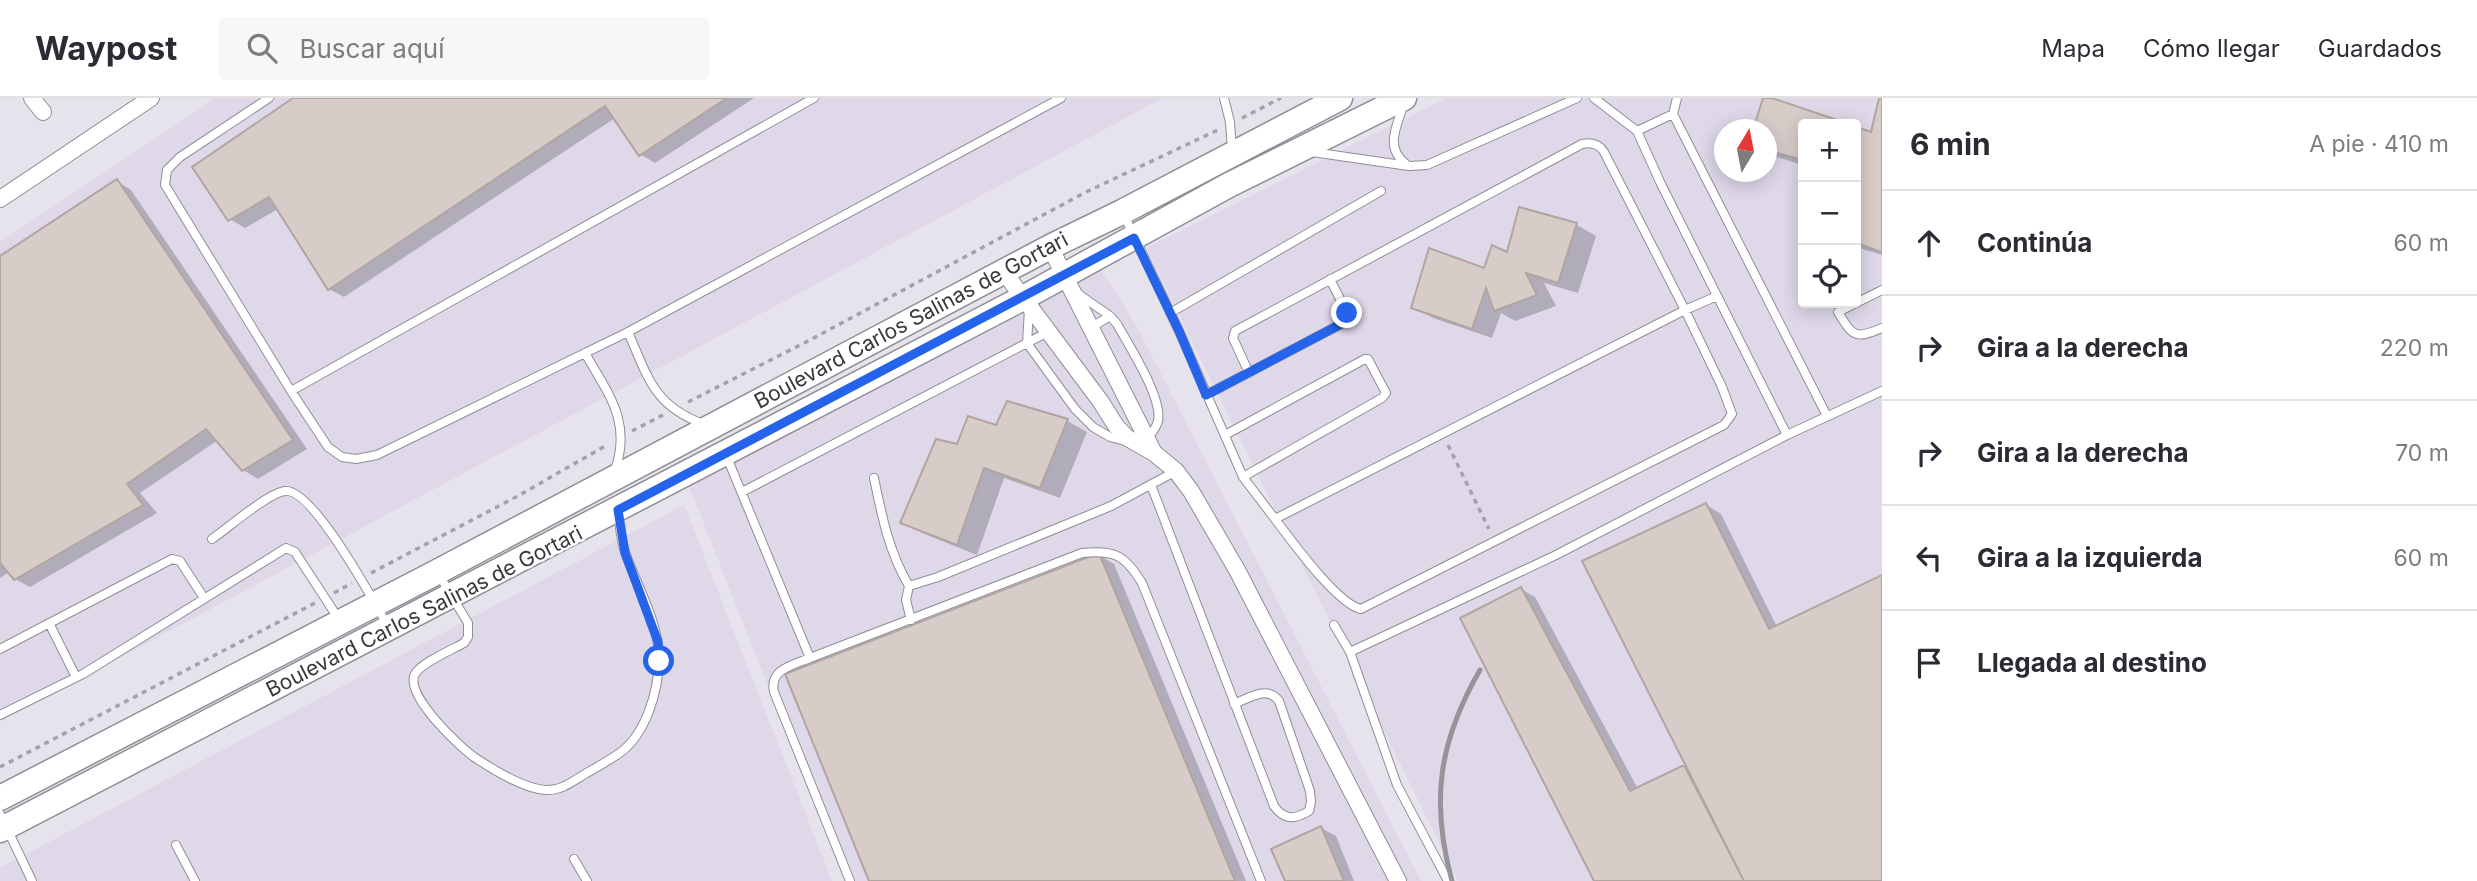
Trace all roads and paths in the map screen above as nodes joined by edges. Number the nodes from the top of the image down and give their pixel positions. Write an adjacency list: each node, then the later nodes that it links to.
1 (32, 98): 13 (street)
2 (151, 98): 21 (street)
3 (269, 98): 45 (lane)
4 (814, 98): 45 (lane)
5 (1060, 98): 38 (lane)
6 (1224, 98): 15 (lane)
7 (1281, 98): 15 (path)
8 (1340, 98): 18 (main road, Boulevard Carlos Salinas de Gortari)
9 (1405, 98): 17 (main road, Boulevard Carlos Salinas de Gortari); 19 (lane)
10 (1577, 98): 19 (lane)
11 (1594, 98): 16 (lane)
12 (1678, 98): 14 (lane)
13 (43, 112)
14 (1673, 114): 16 (lane); 49 (lane)
15 (1230, 124): 18 (lane); 48 (path)
16 (1637, 131): 29 (lane)
17 (1301, 150): 19 (lane); 23 (main road, Boulevard Carlos Salinas de Gortari)
18 (1232, 153): 22 (main road, Boulevard Carlos Salinas de Gortari)
19 (1409, 166)
20 (1381, 191): 34 (lane)
21 (0, 199)
22 (1122, 212): 23 (lane); 24 (main road, Boulevard Carlos Salinas de Gortari)
23 (1134, 238): 27 (main road, Boulevard Carlos Salinas de Gortari); 34 (lane)
24 (1050, 247): 25 (main road, Boulevard Carlos Salinas de Gortari); 27 (street)
25 (1004, 272): 30 (street); 50 (main road, Boulevard Carlos Salinas de Gortari)
26 (1330, 279): 32 (lane); 43 (lane); 43 (lane)
27 (1069, 283): 30 (main road, Boulevard Carlos Salinas de Gortari); 35 (lane); 36 (street)
28 (1882, 290): 33 (lane)
29 (1717, 296): 32 (lane); 53 (lane)
30 (1026, 302): 39 (street); 40 (lane); 56 (main road, Boulevard Carlos Salinas de Gortari)
31 (1836, 308): 33 (lane)
32 (1685, 310): 51 (lane); 66 (lane)
33 (1838, 312): 37 (lane)
34 (1170, 313): 47 (lane)
35 (1110, 316): 36 (lane); 55 (lane)
36 (1092, 327): 42 (street)
37 (1882, 328)
38 (628, 332): 41 (lane); 48 (lane)
39 (1048, 332): 40 (lane); 44 (street)
40 (1027, 343): 55 (lane); 62 (lane)
41 (585, 353): 45 (lane); 54 (lane)
42 (1109, 360): 44 (street); 55 (street)
43 (1249, 373): 47 (lane)
44 (1081, 376): 55 (street)
45 (291, 391)
46 (1882, 391): 49 (lane)
47 (1206, 395): 52 (lane)
48 (674, 410): 50 (lane); 54 (path)
49 (1827, 416): 53 (lane)
50 (709, 426): 59 (main road, Boulevard Carlos Salinas de Gortari)
51 (1443, 434): 64 (lane); 66 (path)
52 (1225, 435): 58 (lane); 58 (lane)
53 (1787, 435): 80 (lane)
54 (622, 437): 59 (lane); 68 (path)
55 (1147, 446): 57 (street)
56 (725, 452): 62 (lane); 63 (main road, Boulevard Carlos Salinas de Gortari)
57 (1176, 471): 61 (lane); 95 (street)
58 (1243, 477): 64 (lane)
59 (612, 478): 67 (main road, Boulevard Carlos Salinas de Gortari)
60 (874, 478): 69 (lane)
61 (1151, 485): 69 (lane); 83 (lane)
62 (741, 492): 81 (lane)
63 (618, 510): 70 (main road, Boulevard Carlos Salinas de Gortari); 70 (lane)
64 (1275, 519): 66 (lane)
65 (212, 540): 68 (lane)
66 (1495, 541)
67 (437, 572): 70 (lane); 73 (main road, Boulevard Carlos Salinas de Gortari)
68 (360, 579): 71 (path); 73 (lane)
69 (909, 586): 74 (lane)
70 (452, 596): 78 (main road, Boulevard Carlos Salinas de Gortari)
71 (325, 597): 72 (lane); 75 (lane); 85 (path)
72 (204, 598): 76 (lane); 82 (lane)
73 (375, 603): 75 (main road, Boulevard Carlos Salinas de Gortari); 78 (lane)
74 (911, 620): 81 (lane); 94 (lane)
75 (340, 621): 86 (main road, Boulevard Carlos Salinas de Gortari)
76 (48, 623): 79 (lane); 82 (lane)
77 (1334, 625): 80 (lane)
78 (390, 628): 87 (main road, Boulevard Carlos Salinas de Gortari)
79 (0, 649)
80 (1350, 652): 96 (lane)
81 (810, 658): 93 (lane)
82 (76, 677): 84 (lane)
83 (1234, 704): 83 (lane)
84 (0, 715)
85 (0, 767)
86 (0, 798)
87 (2, 824): 90 (lane)
88 (176, 845): 91 (lane)
89 (574, 859): 92 (lane)
90 (32, 881)
91 (195, 881)
92 (587, 881)
93 (850, 881)
94 (1261, 881)
95 (1398, 881)
96 (1448, 881)

